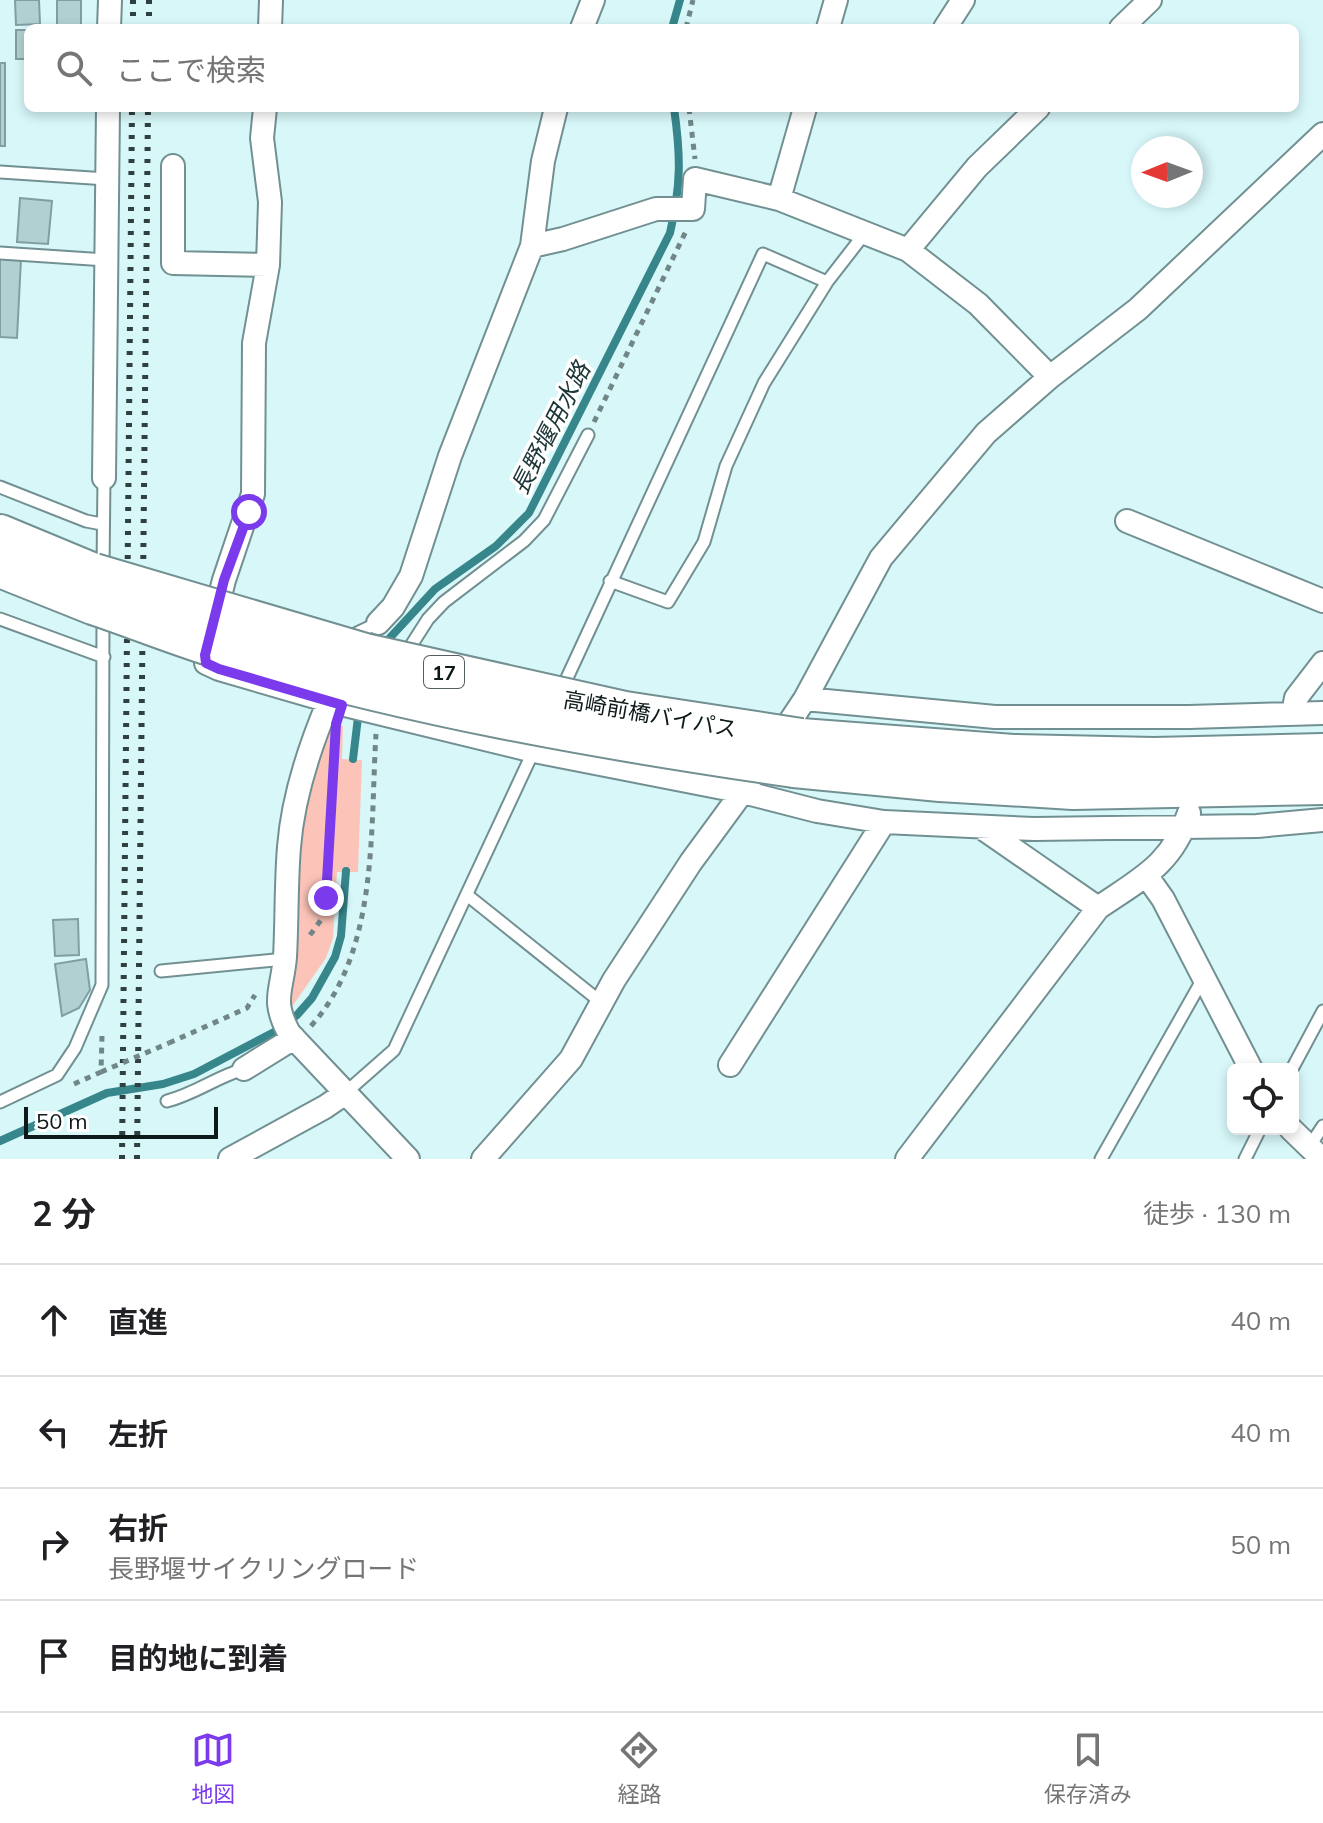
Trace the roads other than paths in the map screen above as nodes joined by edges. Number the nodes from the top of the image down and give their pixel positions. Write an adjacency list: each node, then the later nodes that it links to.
1 (110, 0): 7 (street)
2 (271, 0): 8 (street)
3 (593, 0): 9 (street)
4 (836, 0): 10 (street)
5 (963, 0): 11 (street)
6 (1150, 0): 12 (street)
7 (109, 24)
8 (270, 24)
9 (584, 24)
10 (829, 24)
11 (948, 24)
12 (1125, 24)
13 (108, 112): 21 (street)
14 (265, 112): 28 (street)
15 (555, 112): 24 (street)
16 (804, 112): 22 (street)
17 (1034, 112): 25 (street)
18 (1323, 134): 30 (street)
19 (173, 166): 28 (street)
20 (0, 172): 21 (lane)
21 (107, 179): 27 (street)
22 (779, 199): 23 (street); 24 (street)
23 (865, 233): 25 (street); 29 (lane)
24 (532, 246): 42 (street)
25 (908, 250): 30 (street)
26 (0, 253): 27 (lane)
27 (106, 260): 32 (street)
28 (268, 265): 52 (street)
29 (827, 282): 38 (lane); 38 (lane)
30 (1050, 377): 51 (street)
31 (588, 435): 47 (lane)
32 (104, 478): 35 (lane)
33 (0, 487): 35 (lane)
34 (1127, 521): 40 (street)
35 (102, 524): 39 (lane)
36 (0, 534): 39 (highway, 高崎前橋バイパス / 17)
37 (0, 568): 39 (highway, 高崎前橋バイパス / 17)
38 (610, 581): 53 (lane)
39 (98, 590): 43 (lane); 61 (highway, 高崎前橋バイパス / 17, bridge)
40 (1323, 601)
41 (0, 619): 43 (lane)
42 (378, 623): 44 (lane); 45 (lane)
43 (104, 657): 84 (lane)
44 (345, 661)
45 (358, 663)
46 (1323, 663): 55 (street)
47 (396, 672)
48 (339, 674): 52 (lane)
49 (353, 676): 52 (lane)
50 (390, 686): 54 (lane)
51 (805, 699): 57 (street); 64 (street)
52 (336, 703): 54 (street); 72 (street)
53 (553, 708)
54 (374, 713): 60 (street)
55 (1293, 713): 56 (street); 57 (street)
56 (1323, 713)
57 (1189, 717): 59 (street)
58 (547, 722): 60 (lane)
59 (1190, 741)
60 (534, 751): 64 (street); 70 (lane)
61 (797, 753): 62 (highway, 高崎前橋バイパス / 17); 63 (highway, 高崎前橋バイパス / 17)
62 (1323, 753)
63 (1323, 785)
64 (743, 792): 67 (street); 75 (street)
65 (1187, 818): 66 (street); 68 (street); 69 (street)
66 (1323, 820)
67 (884, 822): 68 (street); 80 (street)
68 (980, 826): 71 (street)
69 (1146, 875): 71 (street); 74 (street)
70 (467, 895): 75 (lane); 82 (lane)
71 (1098, 908): 92 (street)
72 (285, 959): 73 (lane); 77 (street)
73 (161, 971)
74 (1204, 977): 78 (street); 93 (lane)
75 (602, 1003): 91 (street)
76 (1323, 1011): 79 (lane)
77 (288, 1029): 81 (street); 82 (street)
78 (1248, 1063)
79 (1295, 1063)
80 (730, 1065)
81 (244, 1069): 83 (lane)
82 (344, 1094): 89 (street); 90 (street)
83 (167, 1101)
84 (0, 1102)
85 (1323, 1126): 88 (lane)
86 (1257, 1135): 94 (lane)
87 (1297, 1135): 88 (street)
88 (1315, 1153)
89 (230, 1159)
90 (408, 1159)
91 (483, 1159)
92 (907, 1159)
93 (1101, 1159)
94 (1245, 1159)

